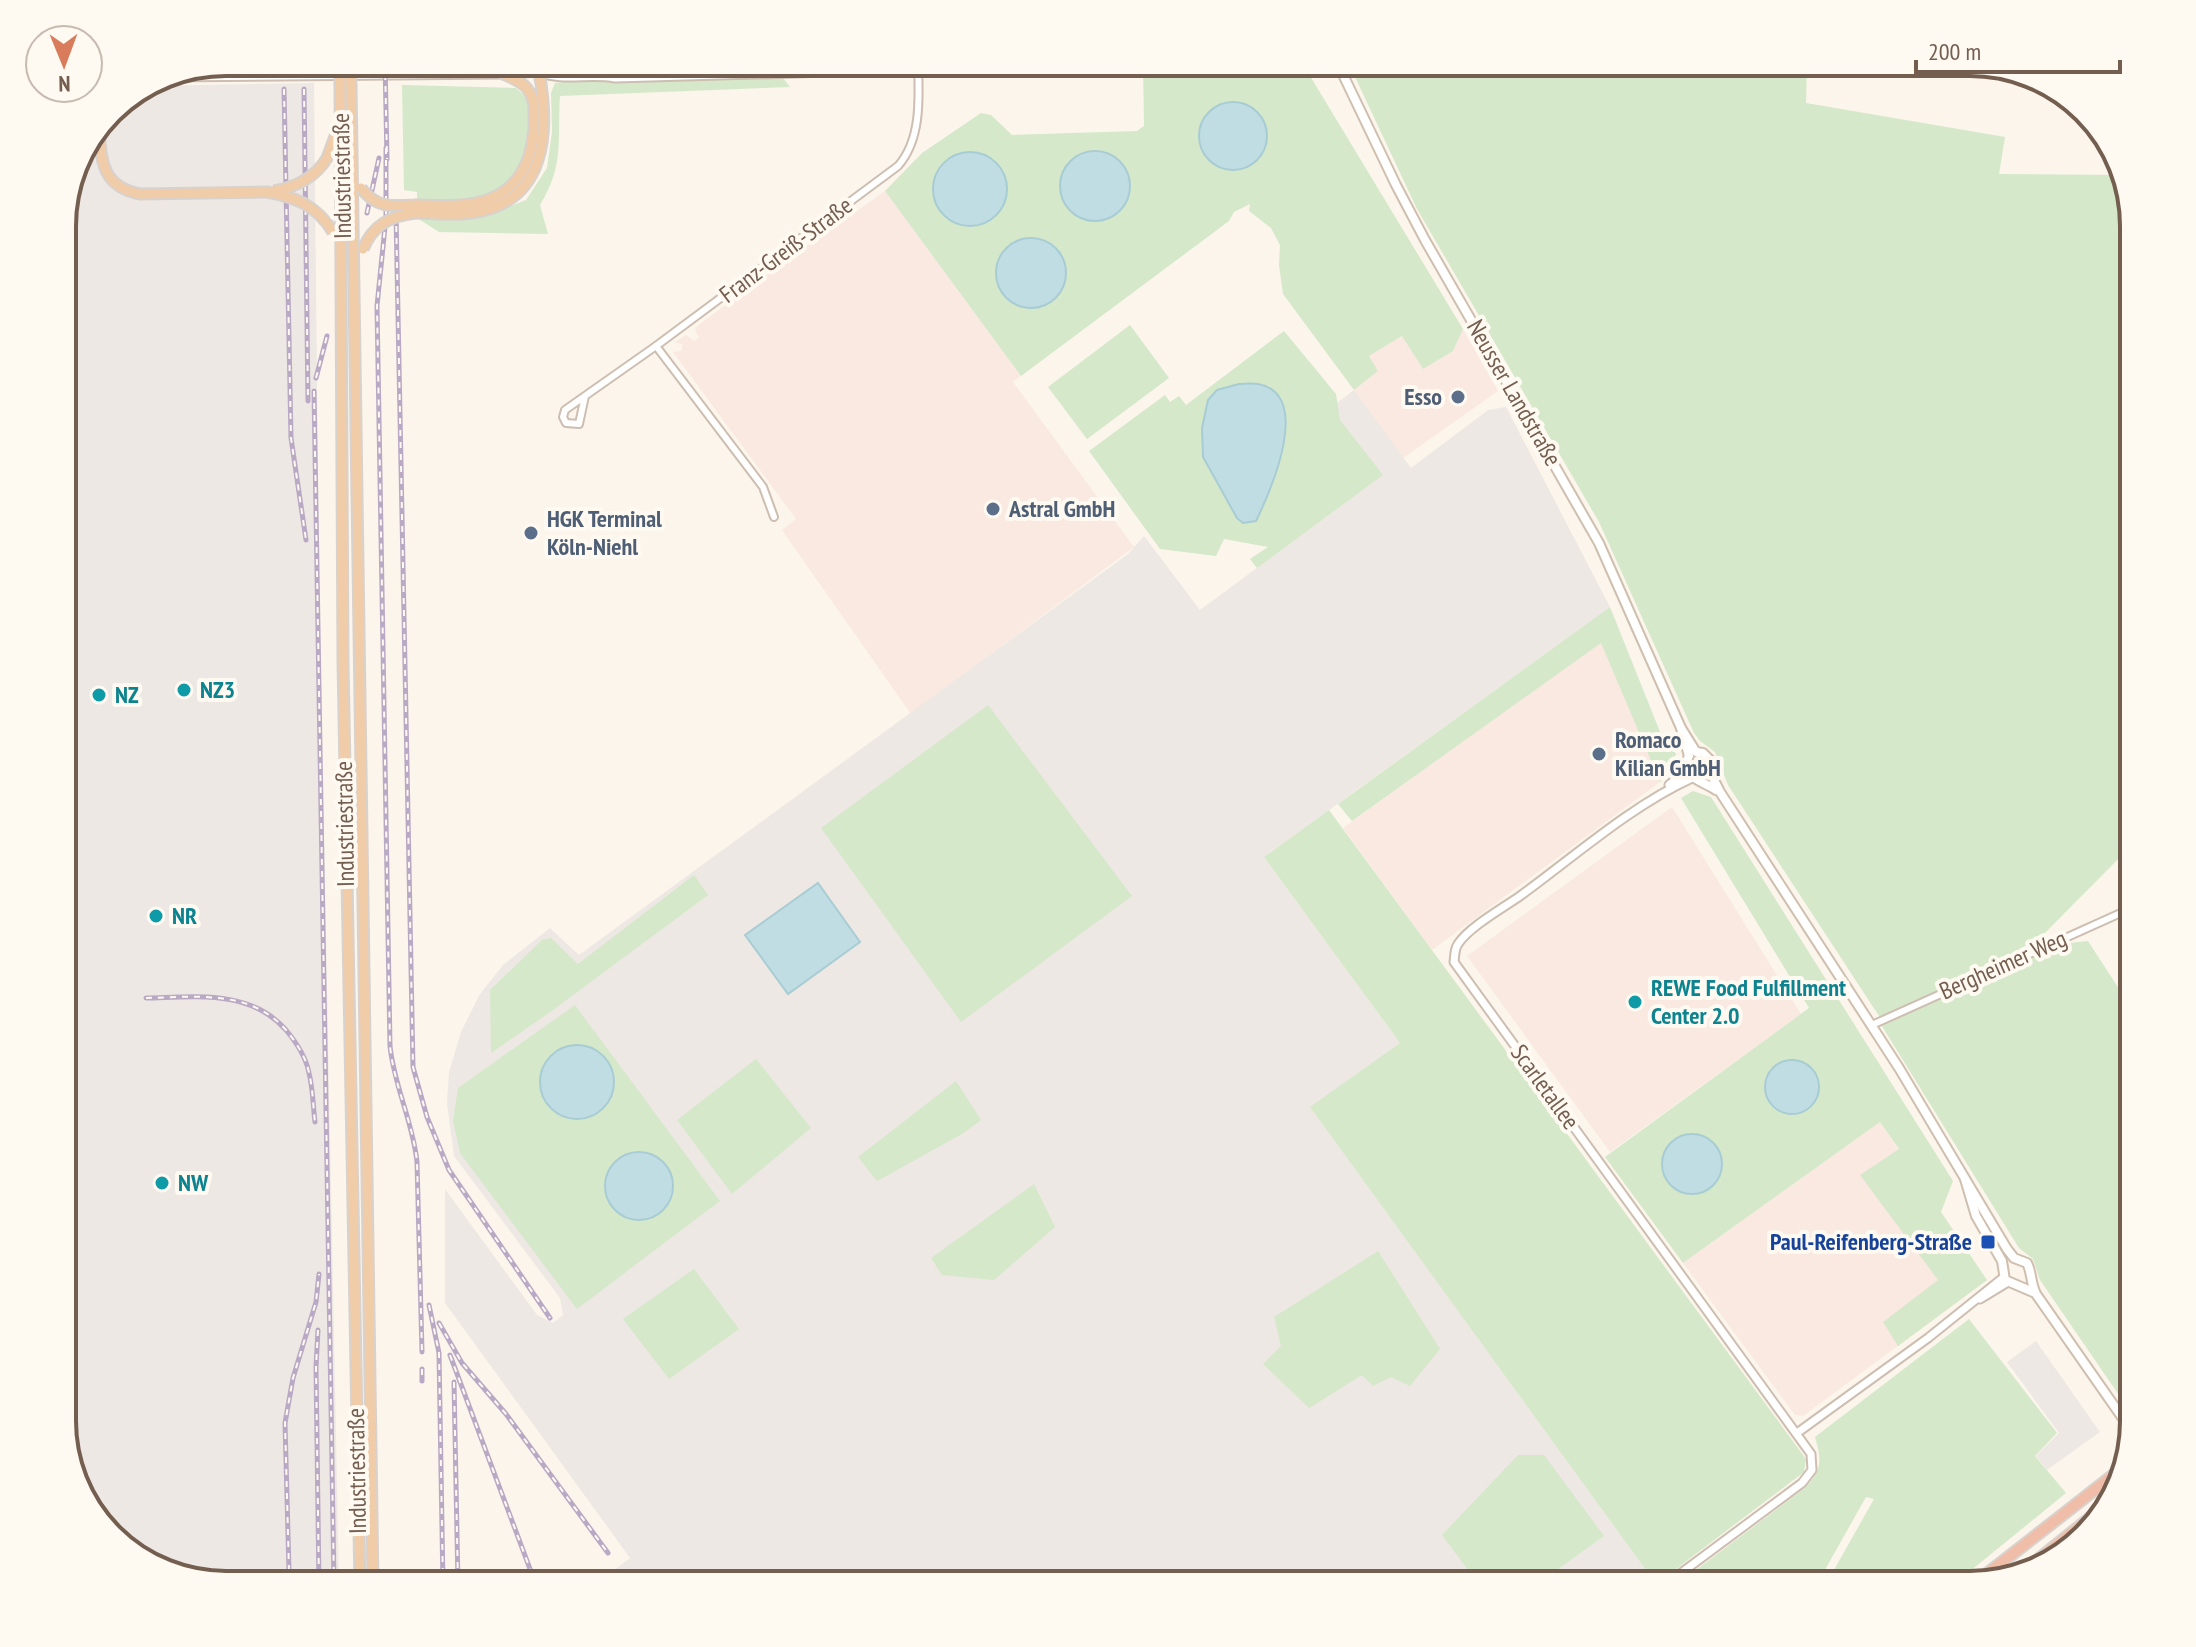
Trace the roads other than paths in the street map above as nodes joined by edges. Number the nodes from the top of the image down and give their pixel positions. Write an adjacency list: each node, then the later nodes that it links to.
1 (346, 76): 7 (highway, Industriestraße, bridge)
2 (506, 76): 8 (highway)
3 (538, 76): 8 (highway)
4 (540, 76): 13 (highway)
5 (917, 76): 15 (street, Franz-Greiß-Straße)
6 (1343, 76): 19 (main road, Neusser Landstraße)
7 (346, 86): 9 (highway, Industriestraße); 10 (highway, Industriestraße)
8 (534, 101): 13 (highway)
9 (341, 117): 12 (highway, bridge); 14 (highway, Industriestraße)
10 (352, 123): 13 (highway, bridge); 16 (highway, Industriestraße)
11 (101, 142): 12 (highway)
12 (267, 192): 14 (highway, bridge)
13 (416, 209): 16 (highway, bridge)
14 (343, 302): 34 (highway, Industriestraße)
15 (656, 346): 17 (street, Franz-Greiß-Straße); 18 (street)
16 (355, 356): 35 (highway, Industriestraße)
17 (585, 396): 17 (street, Franz-Greiß-Straße)
18 (774, 517)
19 (1692, 754): 20 (main road, Neusser Landstraße); 21 (main road)
20 (1710, 772): 21 (main road); 22 (main road, Neusser Landstraße)
21 (1692, 776): 22 (main road, Neusser Landstraße); 31 (street, Scarletallee)
22 (1720, 792): 24 (main road, Neusser Landstraße)
23 (2120, 913): 24 (street, Bergheimer Weg)
24 (1872, 1025): 25 (main road, Neusser Landstraße)
25 (1962, 1171): 26 (main road, Neusser Landstraße); 27 (main road, Neusser Landstraße)
26 (2014, 1258): 27 (main road); 29 (main road, Neusser Landstraße)
27 (2004, 1265): 28 (main road, Neusser Landstraße)
28 (2006, 1280): 29 (main road); 31 (street)
29 (2025, 1282): 30 (main road, Neusser Landstraße)
30 (2120, 1414)
31 (1797, 1433): 36 (street)
32 (2109, 1478): 33 (highway)
33 (1993, 1569)
34 (360, 1571)
35 (373, 1571)
36 (1683, 1571)

